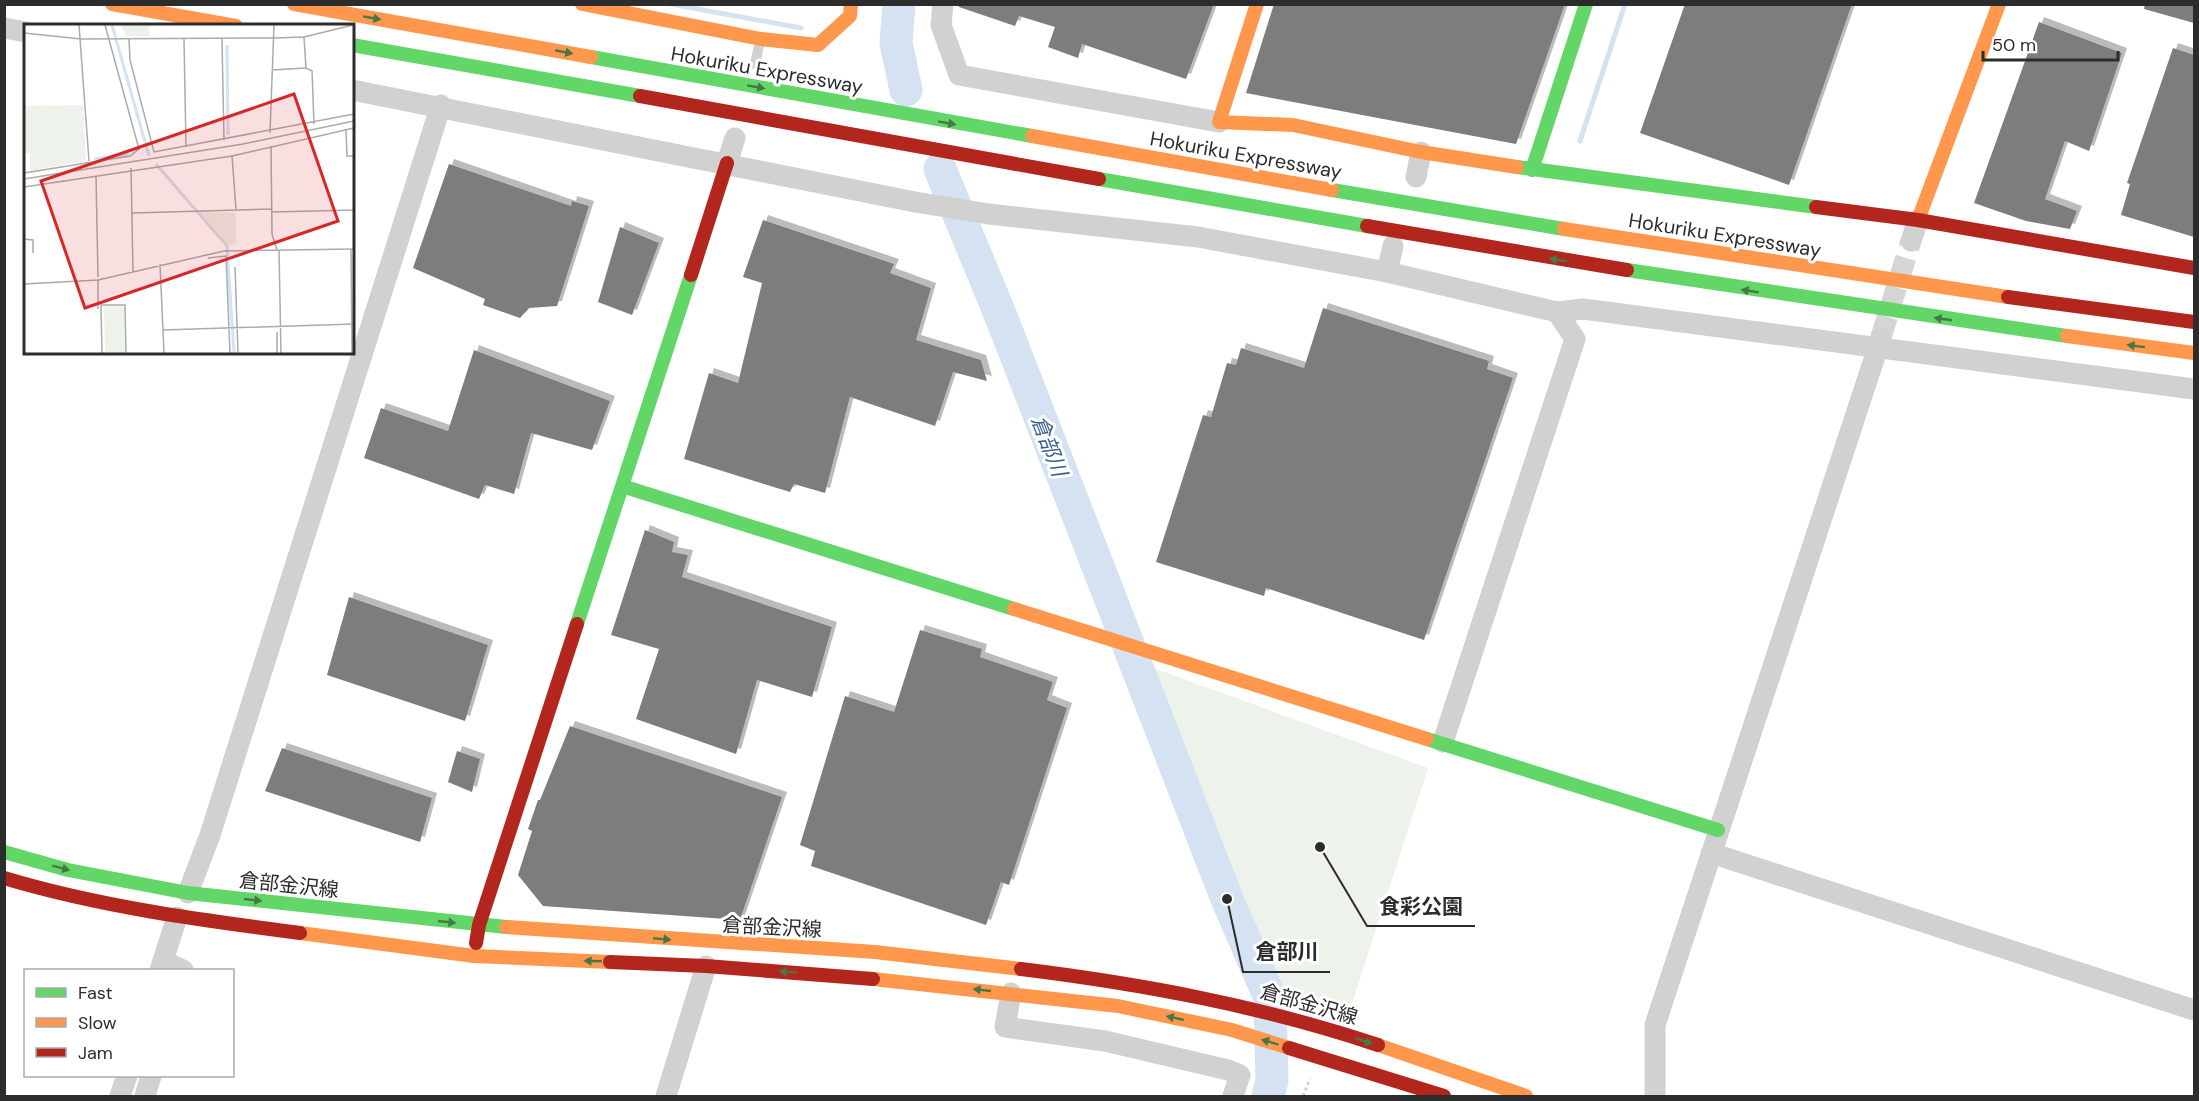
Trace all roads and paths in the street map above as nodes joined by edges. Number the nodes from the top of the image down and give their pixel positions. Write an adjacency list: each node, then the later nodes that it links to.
1 (112, 4): 9 (main road)
2 (294, 4): 29 (main road, Hokuriku Expressway, one-way to 29)
3 (582, 4): 12 (main road)
4 (851, 4): 12 (main road)
5 (943, 4): 17 (street)
6 (1257, 4): 17 (main road)
7 (1586, 4): 21 (main road)
8 (1999, 4): 23 (main road)
9 (225, 24)
10 (4, 28): 11 (street)
11 (24, 32)
12 (761, 39): 14 (lane)
13 (354, 45): 31 (main road, one-way to 13)
14 (755, 64)
15 (354, 90): 16 (street)
16 (441, 105): 20 (street); 39 (street)
17 (1219, 122): 19 (main road)
18 (735, 138): 20 (street)
19 (1421, 152): 21 (main road); 22 (street)
20 (727, 163): 27 (street); 33 (main road)
21 (1532, 170): 23 (main road)
22 (1416, 177)
23 (1918, 220): 24 (street); 26 (main road)
24 (1911, 241)
25 (1393, 246): 27 (street)
26 (2194, 268)
27 (1387, 272): 28 (street)
28 (1557, 312): 30 (street); 34 (street)
29 (2194, 322)
30 (1880, 343): 32 (street); 35 (street)
31 (2194, 353)
32 (2194, 389)
33 (622, 486): 34 (main road); 41 (main road)
34 (1443, 742): 35 (main road)
35 (1718, 830): 37 (street)
36 (4, 852): 39 (main road, 倉部金沢線, one-way to 39)
37 (1711, 852): 47 (street); 56 (street)
38 (4, 878): 40 (main road)
39 (188, 893): 41 (main road, 倉部金沢線, one-way to 41)
40 (177, 917): 42 (main road); 43 (street)
41 (479, 926): 42 (main road); 55 (main road, 倉部金沢線, one-way to 55)
42 (474, 956): 44 (main road, one-way to 42)
43 (162, 966): 45 (street)
44 (706, 966): 46 (main road, one-way to 44); 52 (street)
45 (178, 969)
46 (1011, 993): 53 (street); 54 (main road, one-way to 46)
47 (2194, 1010)
48 (127, 1077): 50 (street)
49 (151, 1077): 51 (street)
50 (120, 1096)
51 (145, 1096)
52 (666, 1096)
53 (1233, 1096)
54 (1444, 1096)
55 (1526, 1096)
56 (1655, 1096)

